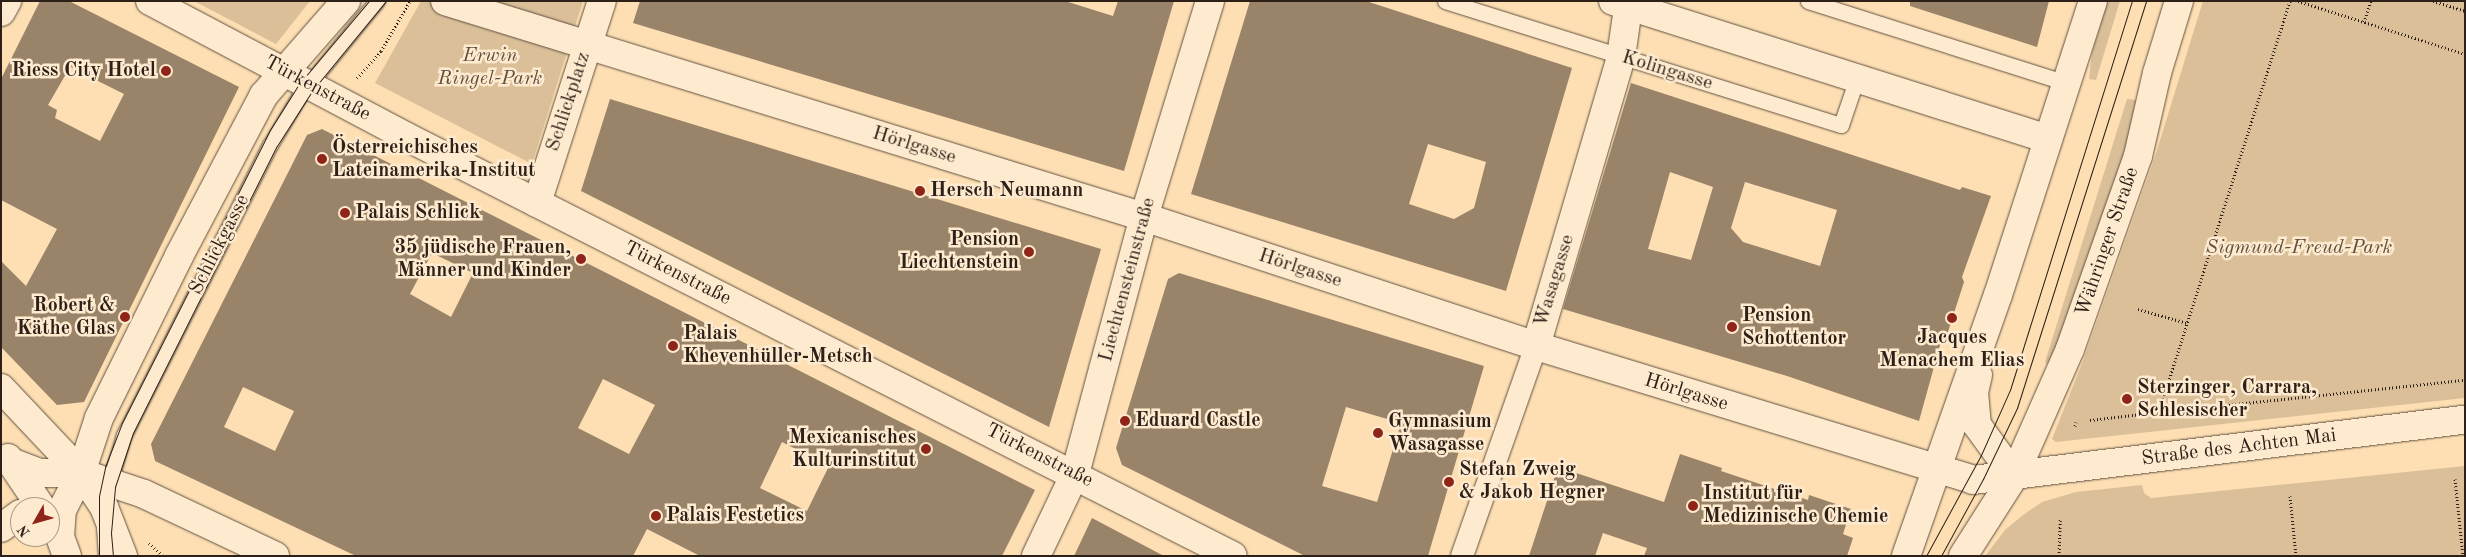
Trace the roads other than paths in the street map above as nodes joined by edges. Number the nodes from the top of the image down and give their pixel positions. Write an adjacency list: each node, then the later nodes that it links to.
1 (7, 1): 13 (street)
2 (150, 1): 17 (street, Türkenstraße)
3 (346, 1): 17 (street, Schlickgasse)
4 (377, 1): 17 (lane, Schlickgasse)
5 (445, 1): 14 (street)
6 (602, 1): 14 (street, Schlickplatz)
7 (1210, 1): 21 (street, Liechtensteinstraße)
8 (1445, 1): 15 (lane, Kolingasse)
9 (1808, 1): 18 (lane)
10 (2093, 1): 18 (street)
11 (2179, 1): 30 (street, Währinger Straße)
12 (1624, 3): 15 (street, Wasagasse); 16 (street)
13 (1, 12)
14 (588, 46): 20 (street, Schlickplatz); 21 (street, Hörlgasse)
15 (1622, 57): 16 (lane, Kolingasse); 23 (street, Wasagasse)
16 (1857, 78): 19 (street)
17 (296, 79): 20 (street, Türkenstraße); 28 (street, Schlickgasse); 31 (lane, Schlickgasse)
18 (2066, 83): 19 (street)
19 (2048, 139): 22 (street)
20 (537, 203): 29 (street, Türkenstraße)
21 (1144, 217): 23 (street, Hörlgasse); 29 (street, Liechtensteinstraße)
22 (1998, 295): 27 (street); 30 (street)
23 (1536, 346): 27 (street, Hörlgasse); 39 (street, Wasagasse)
24 (1, 388): 28 (street)
25 (2465, 420): 30 (street, Straße des Achten Mai)
26 (6, 457): 28 (street); 32 (street)
27 (1937, 469): 30 (street, Hörlgasse); 40 (street)
28 (81, 473): 31 (street); 33 (street); 34 (street, Schlickgasse); 35 (street)
29 (1074, 474): 37 (street, Liechtensteinstraße); 38 (street, Türkenstraße)
30 (2014, 476): 41 (street, Währinger Straße)
31 (109, 482): 35 (lane, Schlickgasse); 36 (street)
32 (30, 497)
33 (60, 500)
34 (60, 511)
35 (118, 538)
36 (275, 556)
37 (1036, 556)
38 (1233, 556)
39 (1462, 556)
40 (1906, 556)
41 (1963, 556)

